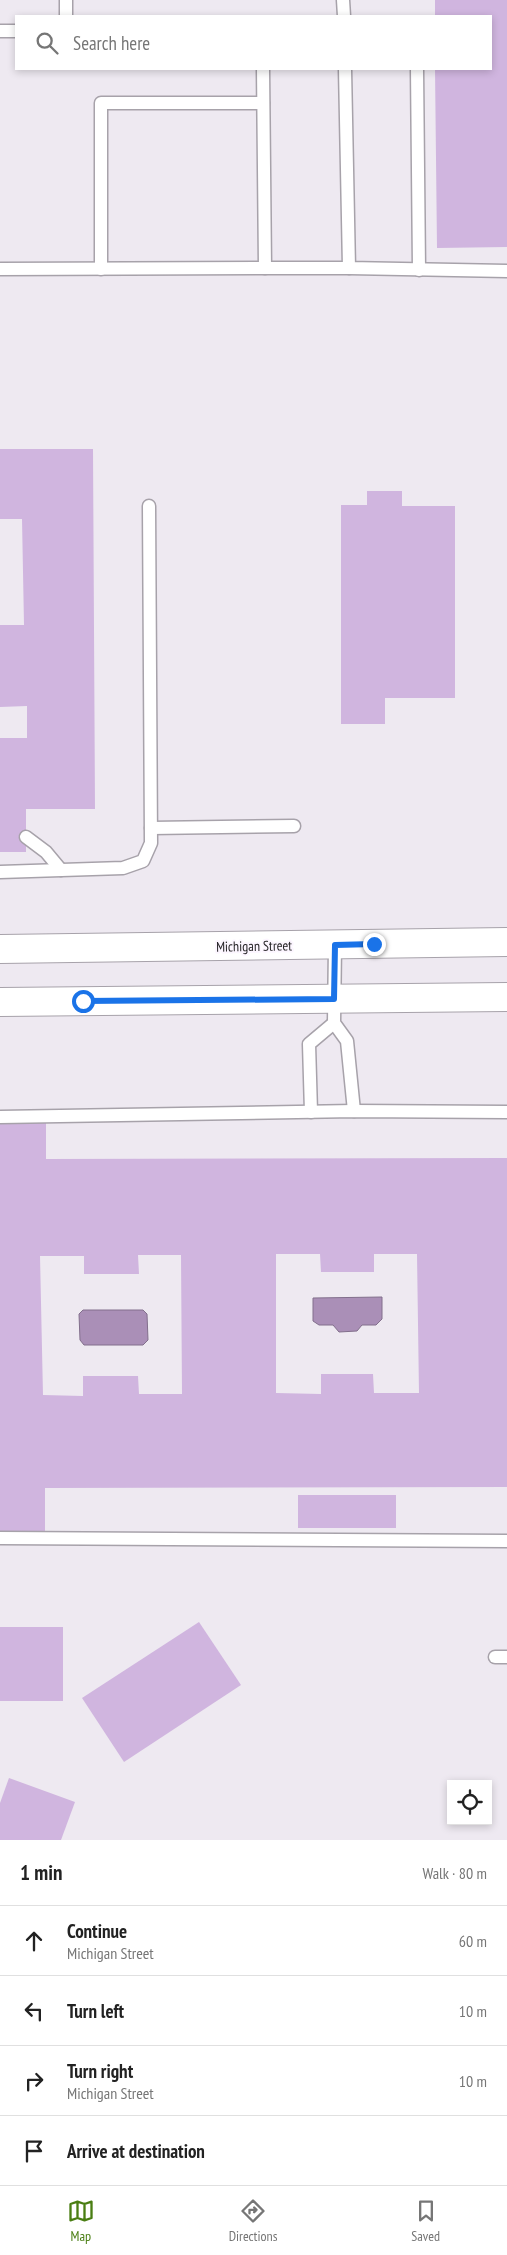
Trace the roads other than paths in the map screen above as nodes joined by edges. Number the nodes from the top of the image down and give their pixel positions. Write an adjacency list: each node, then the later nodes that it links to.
1 (66, 0): 3 (lane)
2 (343, 0): 4 (lane)
3 (66, 15)
4 (344, 15)
5 (0, 31): 6 (lane)
6 (15, 31)
7 (263, 70): 10 (lane)
8 (345, 70): 12 (lane)
9 (417, 70): 15 (lane)
10 (263, 103): 11 (lane); 14 (lane)
11 (265, 268): 12 (lane); 14 (lane)
12 (349, 268): 15 (lane)
13 (0, 269): 14 (lane)
14 (101, 269)
15 (419, 270): 16 (lane)
16 (507, 271)
17 (149, 506): 19 (lane)
18 (294, 826): 19 (lane)
19 (151, 828): 21 (lane)
20 (26, 837): 21 (lane)
21 (61, 870): 22 (lane)
22 (0, 872)
23 (507, 942): 24 (street, Michigan Street)
24 (335, 945): 25 (street, Michigan Street); 28 (lane)
25 (0, 949)
26 (507, 997): 28 (street)
27 (0, 1002): 28 (street)
28 (334, 1011): 29 (lane); 30 (lane)
29 (354, 1111): 30 (lane); 31 (lane)
30 (312, 1112): 32 (lane)
31 (507, 1112)
32 (0, 1117)
33 (0, 1538): 34 (lane)
34 (507, 1541)

